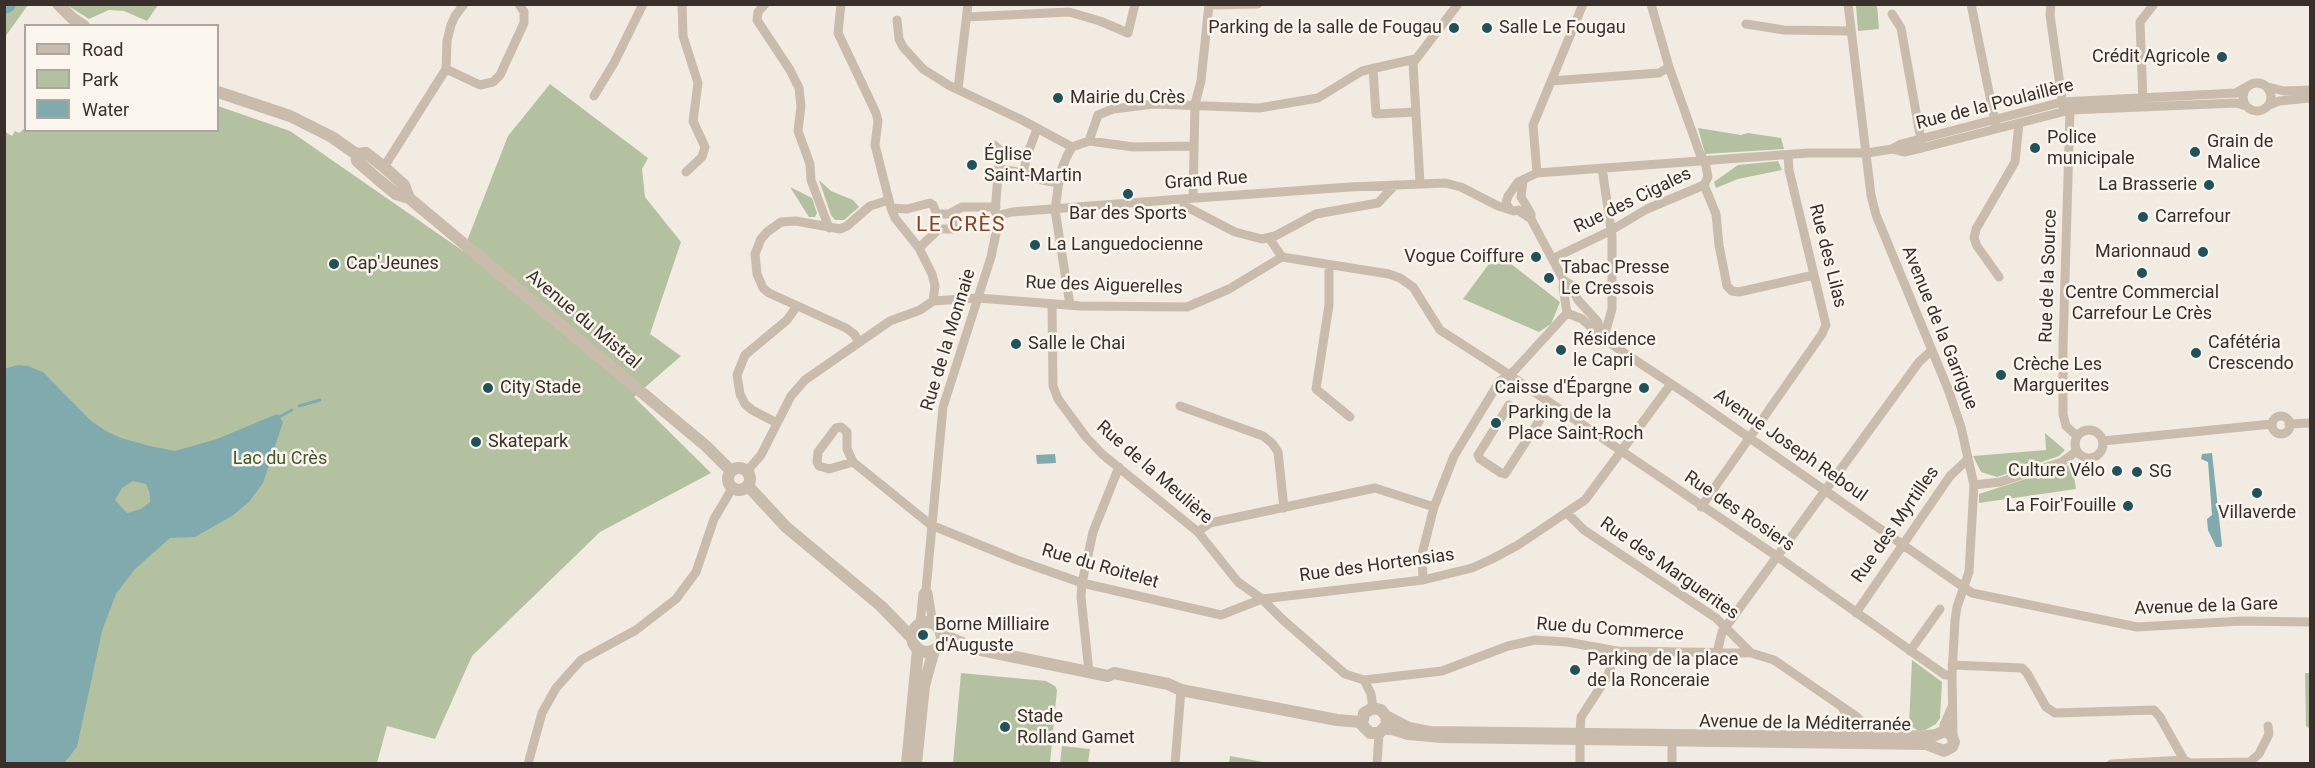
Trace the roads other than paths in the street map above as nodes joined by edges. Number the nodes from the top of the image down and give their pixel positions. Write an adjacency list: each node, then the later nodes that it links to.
1 (58, 4): 22 (street)
2 (464, 4): 28 (street)
3 (519, 4): 28 (street)
4 (643, 4): 35 (street)
5 (682, 4): 57 (street)
6 (765, 4): 75 (street)
7 (841, 4): 70 (street)
8 (968, 4): 20 (street)
9 (1135, 4): 20 (street)
10 (1258, 4): 18 (street)
11 (1458, 4): 25 (street)
12 (1583, 4): 29 (street)
13 (1651, 4): 26 (street)
14 (1848, 4): 24 (street, Avenue de la Garrigue)
15 (1971, 4): 44 (street)
16 (2051, 4): 41 (street, Rue de la Source)
17 (2154, 4): 37 (street)
18 (1209, 5): 38 (street)
19 (1892, 14): 46 (street)
20 (967, 17): 32 (street)
21 (897, 20): 32 (street)
22 (74, 22)
23 (1746, 24): 24 (street)
24 (1851, 31): 50 (street, Avenue de la Garrigue)
25 (1415, 59): 27 (street); 42 (street)
26 (1669, 67): 29 (street); 53 (street)
27 (1373, 68): 38 (street); 42 (street)
28 (446, 69): 54 (street)
29 (1551, 81): 58 (street)
30 (2248, 86): 31 (street, Rue de la Poulaillère); 37 (street, Rue de la Poulaillère); 40 (street)
31 (2268, 87): 33 (street, Rue de la Poulaillère); 39 (street)
32 (958, 89): 45 (street)
33 (2310, 90)
34 (219, 92): 51 (street, Avenue du Mistral)
35 (594, 96)
36 (2310, 98): 39 (street, Rue de la Poulaillère)
37 (2143, 102): 40 (street, Rue de la Poulaillère); 41 (street, Rue de la Poulaillère)
38 (1195, 104): 48 (street); 49 (street)
39 (2270, 105): 40 (street, Rue de la Poulaillère)
40 (2246, 106)
41 (2065, 108): 43 (street, Rue de la Poulaillère); 44 (street, Rue de la Poulaillère); 105 (street, Rue de la Source)
42 (1416, 112): 62 (street)
43 (2019, 123): 44 (street, Rue de la Poulaillère); 83 (street)
44 (1996, 125): 46 (street, Rue de la Poulaillère)
45 (1037, 129): 48 (street); 59 (street)
46 (1921, 144): 50 (street, Rue de la Poulaillère)
47 (993, 145): 56 (street)
48 (1081, 145): 49 (street); 61 (street)
49 (1193, 146): 67 (street)
50 (1867, 153): 52 (street, Rue de la Poulaillère); 94 (street, Avenue de la Garrigue)
51 (356, 154): 54 (street, Avenue du Mistral); 66 (street, Avenue du Mistral)
52 (1788, 155): 53 (street, Rue de la Poulaillère); 82 (street, Rue des Lilas)
53 (1705, 161): 55 (street, Rue de la Poulaillère); 64 (street, Rue des Cigales)
54 (384, 167): 66 (street, Avenue du Mistral)
55 (1602, 168): 58 (street, Rue de la Poulaillère); 76 (street)
56 (1000, 169): 59 (street); 73 (street, Rue de la Monnaie)
57 (686, 172)
58 (1537, 172): 60 (street)
59 (1023, 173): 61 (street)
60 (1523, 181): 65 (street); 71 (street)
61 (1059, 183): 72 (street)
62 (1419, 183): 63 (street, Grand Rue); 69 (street, Grand Rue)
63 (1395, 185): 67 (street, Grand Rue); 77 (street)
64 (1704, 185): 76 (street, Rue des Cigales); 82 (street)
65 (1507, 197): 69 (street); 71 (street); 71 (street)
66 (409, 198): 115 (street, Avenue du Mistral)
67 (1193, 198): 68 (street, Grand Rue)
68 (1182, 199): 72 (street, Grand Rue); 77 (street)
69 (1494, 202): 71 (street, Grand Rue)
70 (890, 204): 74 (street); 75 (street); 78 (street)
71 (1518, 205): 80 (street)
72 (1055, 210): 73 (street, Grand Rue); 89 (street)
73 (996, 211): 74 (street, Grand Rue); 85 (street, Rue de la Monnaie)
74 (953, 212): 78 (street)
75 (829, 228): 90 (street)
76 (1610, 231): 80 (street, Rue des Cigales); 92 (street)
77 (1269, 238): 79 (street)
78 (919, 248): 86 (street)
79 (1282, 257): 81 (street); 89 (street, Rue des Aiguerelles)
80 (1554, 258): 84 (street)
81 (1329, 266): 95 (street); 101 (street)
82 (1814, 275): 106 (street, Rue des Lilas)
83 (1999, 277)
84 (1564, 281): 87 (street, Avenue Joseph Reboul); 91 (street)
85 (978, 297): 86 (street, Rue des Aiguerelles); 88 (street, Rue des Aiguerelles); 125 (street, Rue de la Monnaie)
86 (933, 301): 93 (street)
87 (1581, 303): 91 (street); 91 (street); 92 (street, Avenue Joseph Reboul)
88 (1052, 304): 89 (street, Rue des Aiguerelles); 114 (street, Rue de la Meulière)
89 (1070, 305)
90 (797, 306): 93 (street); 103 (street)
91 (1569, 312): 92 (street, Avenue Joseph Reboul); 95 (street)
92 (1601, 334): 96 (street, Avenue Joseph Reboul)
93 (859, 342): 103 (street)
94 (1932, 350): 112 (street, Avenue de la Garrigue); 120 (street)
95 (1507, 375): 97 (street, Rue des Rosiers); 100 (street)
96 (1671, 384): 106 (street, Avenue Joseph Reboul); 111 (street, Rue des Hortensias)
97 (1550, 404): 109 (street); 111 (street, Rue des Rosiers)
98 (1509, 405): 102 (street)
99 (1180, 406): 123 (street)
100 (1481, 409): 102 (street); 107 (street)
101 (1350, 417)
102 (1498, 421): 109 (street)
103 (777, 423): 116 (street)
104 (2310, 423): 108 (street)
105 (2077, 436): 108 (street); 110 (street)
106 (1749, 437): 120 (street, Avenue Joseph Reboul); 122 (street, Rue des Lilas)
107 (1464, 438): 109 (street); 121 (street)
108 (2103, 441): 110 (street)
109 (1480, 449)
110 (2077, 451): 117 (street)
111 (1622, 452): 122 (street, Rue des Rosiers); 124 (street, Rue des Hortensias)
112 (1967, 460): 117 (street, Avenue de la Garrigue); 127 (street, Rue des Myrtilles)
113 (853, 462): 113 (street); 125 (street, Rue du Roitelet)
114 (1119, 467): 126 (street, Rue de la Meulière); 130 (street)
115 (731, 471): 116 (street); 119 (street)
116 (747, 471): 118 (street)
117 (1974, 485): 131 (street, Avenue de la Garrigue)
118 (748, 486): 119 (street); 134 (street)
119 (733, 488): 163 (street)
120 (1826, 492): 127 (street, Avenue Joseph Reboul); 128 (street)
121 (1434, 507): 123 (street); 129 (street)
122 (1701, 507): 128 (street, Rue des Rosiers)
123 (1284, 508): 126 (street)
124 (1567, 513): 129 (street, Rue des Hortensias); 139 (street, Rue des Marguerites)
125 (931, 525): 130 (street, Rue du Roitelet); 132 (street, Rue de la Monnaie)
126 (1198, 532): 133 (street, Rue de la Meulière)
127 (1902, 544): 131 (street, Avenue Joseph Reboul); 136 (street, Rue des Myrtilles)
128 (1778, 557): 136 (street, Rue des Rosiers); 139 (street)
129 (1423, 580): 133 (street, Rue des Hortensias)
130 (1082, 583): 133 (street, Rue du Roitelet); 147 (street)
131 (1963, 588): 137 (street, Avenue de la Gare); 146 (street, Avenue de la Garrigue)
132 (926, 590): 138 (street, Rue de la Monnaie); 140 (street, Rue de la Monnaie)
133 (1263, 599): 148 (street, Rue de la Meulière)
134 (881, 606): 138 (street); 141 (street)
135 (1940, 609): 143 (street)
136 (1856, 612): 143 (street, Rue des Rosiers)
137 (2310, 622)
138 (919, 625): 140 (street); 141 (street)
139 (1726, 627): 144 (street); 145 (street, Rue des Marguerites)
140 (937, 639): 141 (street); 147 (street); 165 (street)
141 (915, 643): 164 (street)
142 (1617, 651): 144 (street, Rue du Commerce); 148 (street, Rue du Commerce); 158 (street)
143 (1910, 651): 146 (street, Rue des Rosiers)
144 (1717, 653): 145 (street, Rue du Commerce)
145 (1751, 653): 151 (street, Rue des Marguerites)
146 (1952, 670): 161 (street, Avenue de la Garrigue); 162 (street)
147 (1089, 672): 149 (street)
148 (1364, 680): 150 (street)
149 (1181, 690): 153 (street); 166 (street)
150 (1373, 708): 152 (street); 153 (street)
151 (1841, 708): 154 (street, Rue des Marguerites); 157 (street, Rue des Marguerites)
152 (1386, 716): 156 (street); 158 (street, Avenue de la Méditerranée)
153 (1361, 722): 156 (street)
154 (1863, 722): 157 (street); 160 (street, Rue des Marguerites)
155 (2268, 726): 162 (street)
156 (1382, 731): 158 (street, Avenue de la Méditerranée); 167 (street)
157 (1850, 735): 159 (street, Avenue de la Méditerranée); 160 (street, Avenue de la Méditerranée)
158 (1580, 736): 159 (street, Avenue de la Méditerranée); 168 (street)
159 (1673, 737): 169 (street)
160 (1873, 740): 161 (street, Avenue de la Méditerranée)
161 (1943, 744)
162 (2184, 760): 170 (street)
163 (528, 764)
164 (907, 764)
165 (916, 764)
166 (1174, 764)
167 (1377, 764)
168 (1580, 764)
169 (1672, 764)
170 (2111, 764)

